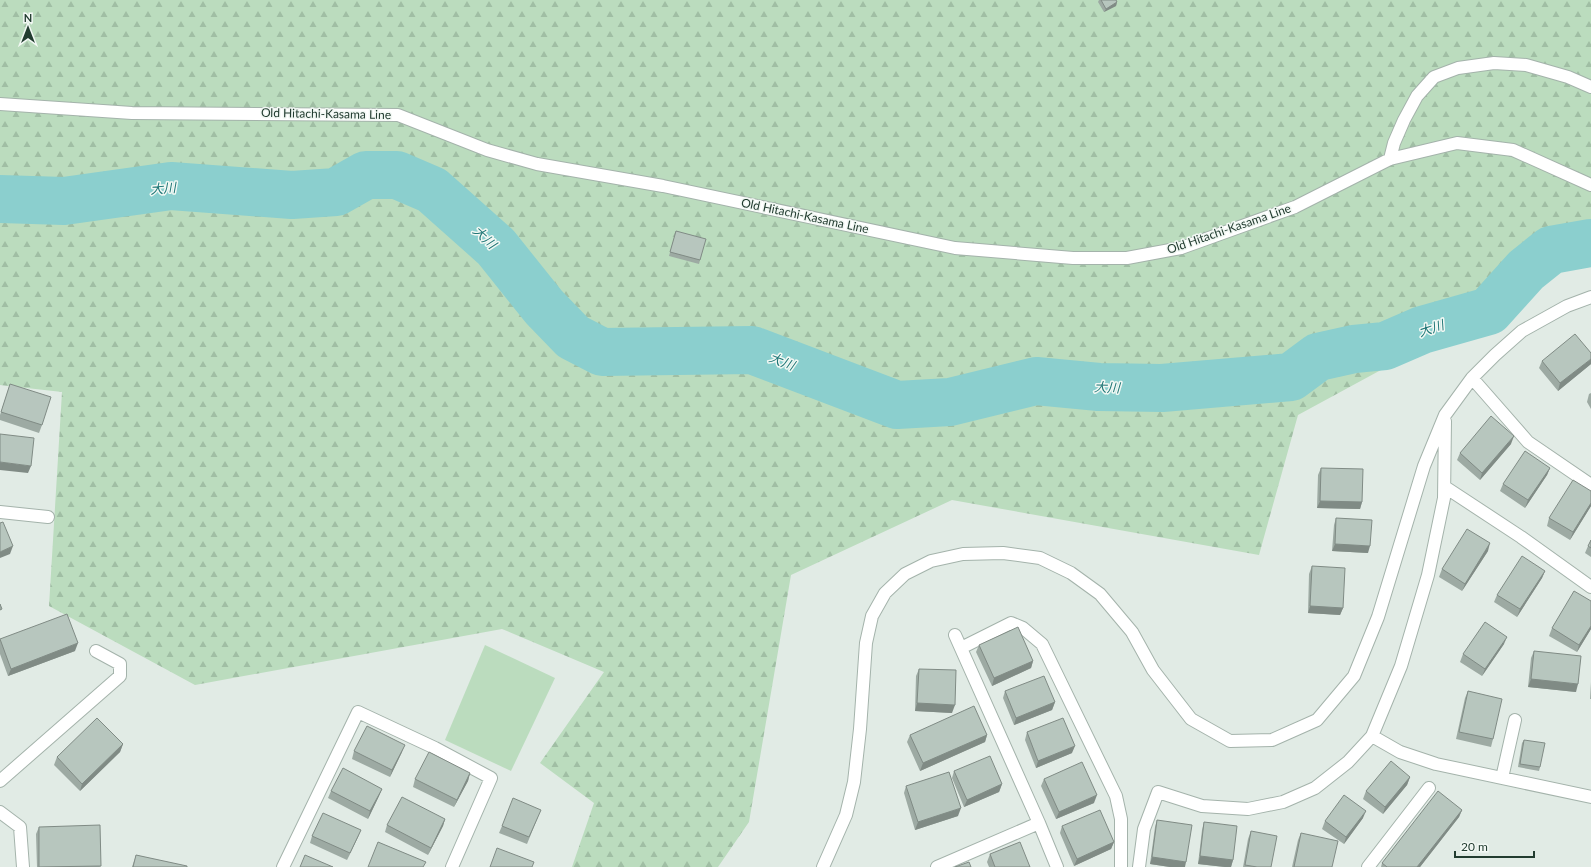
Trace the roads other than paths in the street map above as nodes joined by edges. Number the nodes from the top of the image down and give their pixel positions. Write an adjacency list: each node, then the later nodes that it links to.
1 (1591, 87): 3 (street)
2 (0, 104): 3 (street, Old Hitachi-Kasama Line)
3 (1390, 159): 4 (street, Old Hitachi-Kasama Line)
4 (1591, 185)
5 (1591, 297): 6 (street)
6 (1472, 378): 7 (street); 8 (street)
7 (1445, 415): 9 (street); 27 (street)
8 (1591, 485)
9 (1445, 487): 12 (street); 17 (street)
10 (0, 512): 11 (street)
11 (48, 517)
12 (1591, 587)
13 (955, 635): 14 (street)
14 (961, 648): 23 (street); 30 (street)
15 (96, 651): 19 (street)
16 (1515, 720): 18 (street)
17 (1372, 736): 18 (street); 31 (street)
18 (1502, 778): 21 (street)
19 (0, 781)
20 (1429, 788): 32 (street)
21 (1591, 797)
22 (0, 812): 24 (street)
23 (1040, 823): 28 (street); 29 (street)
24 (23, 867)
25 (283, 867): 26 (street)
26 (452, 867)
27 (823, 867)
28 (938, 867)
29 (1057, 867)
30 (1121, 867)
31 (1139, 867)
32 (1368, 867)

